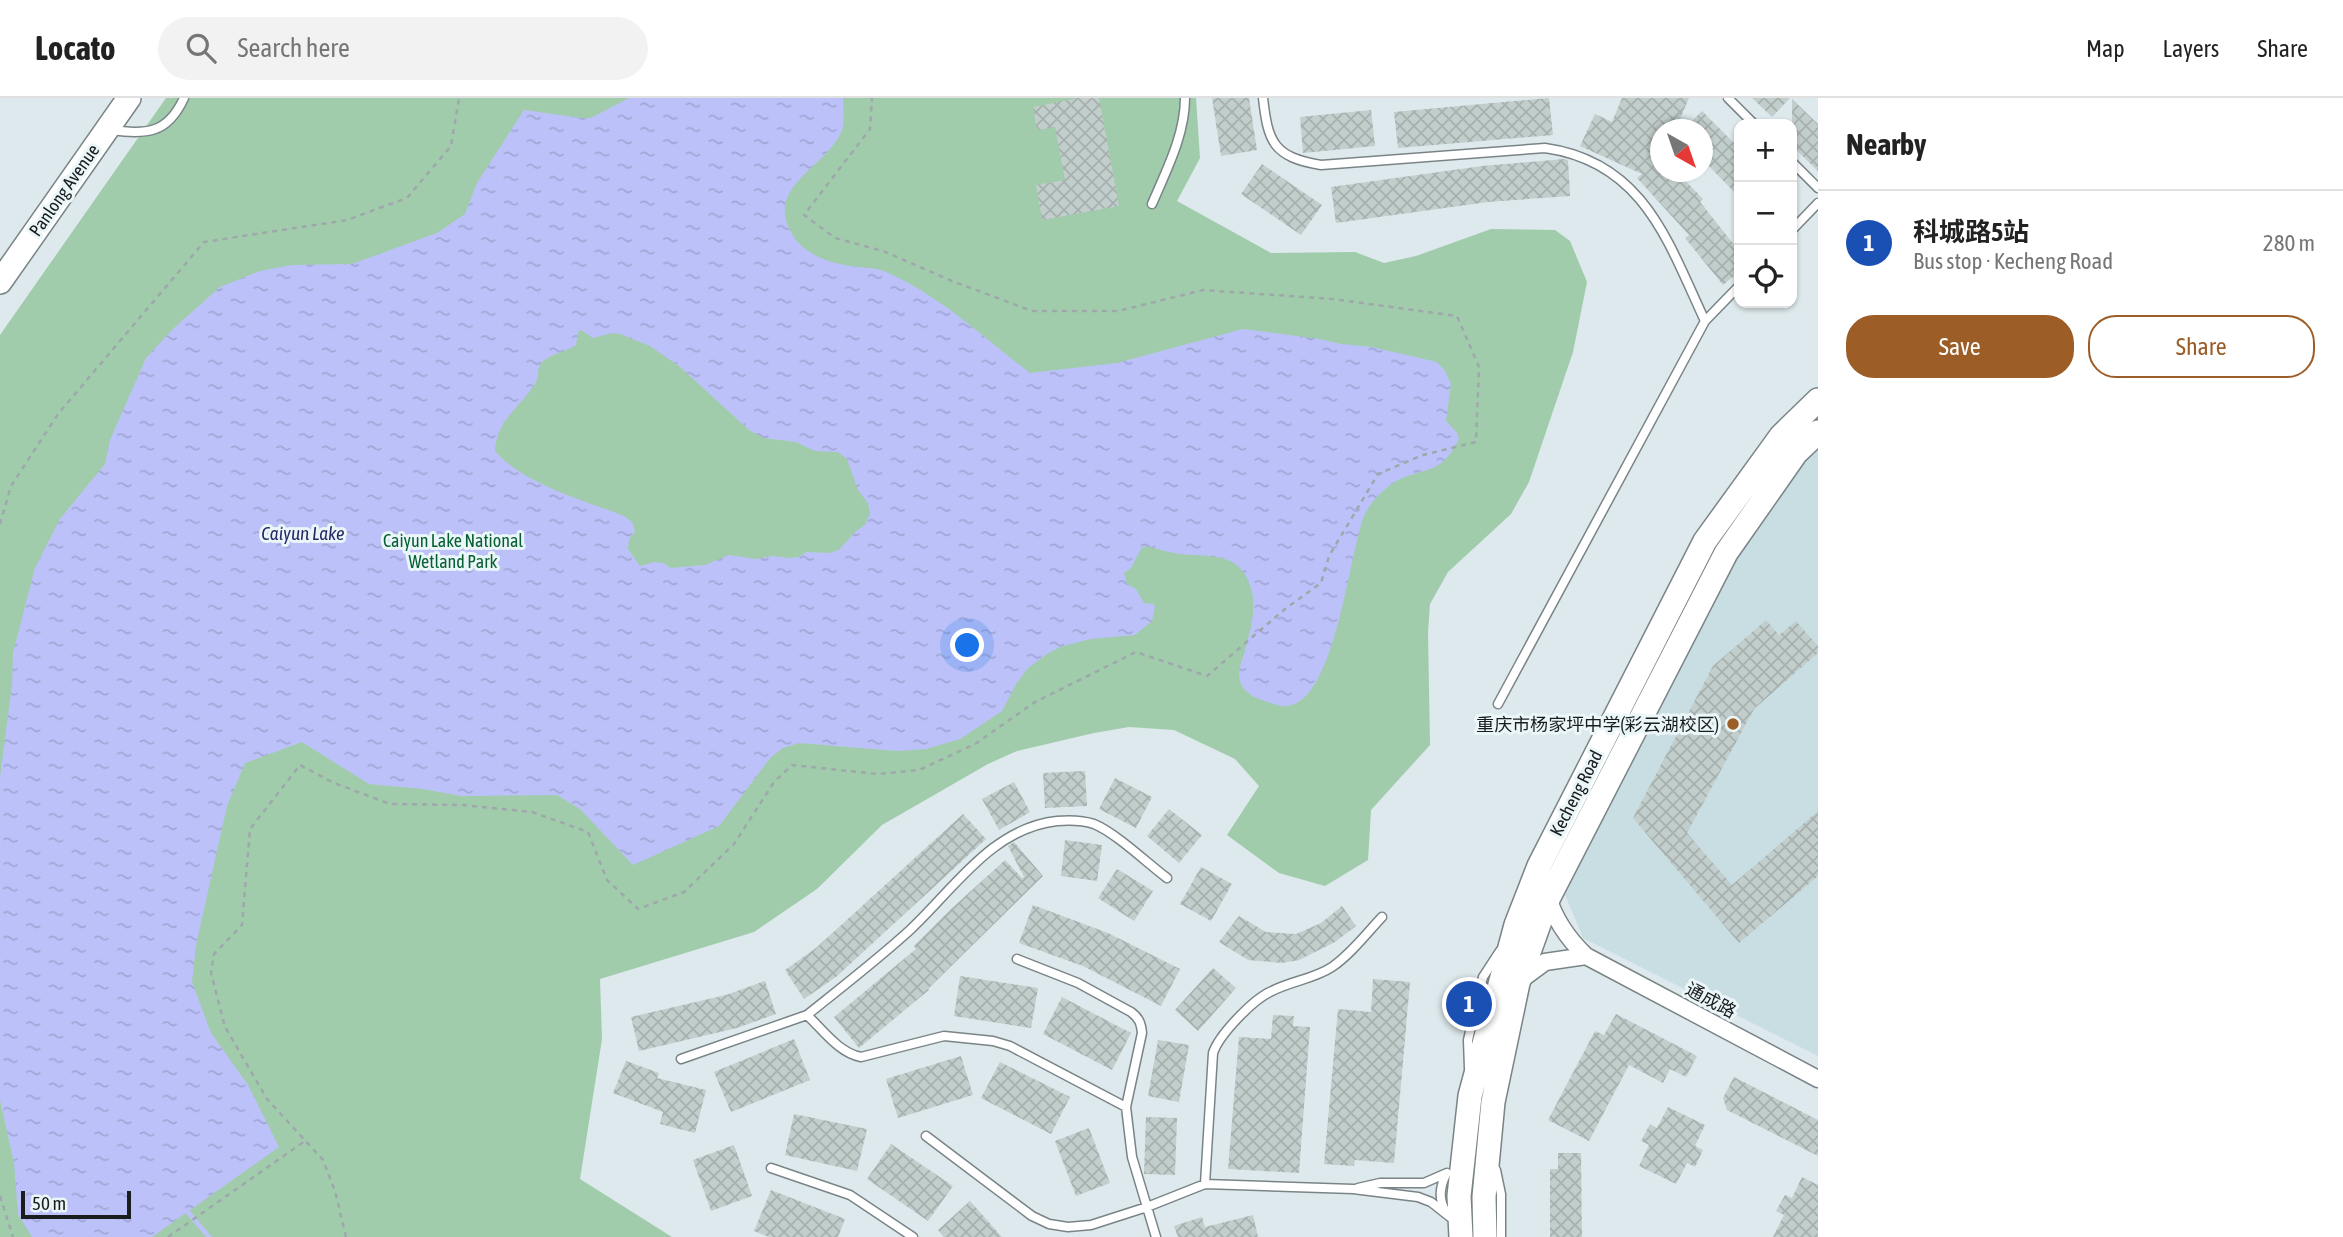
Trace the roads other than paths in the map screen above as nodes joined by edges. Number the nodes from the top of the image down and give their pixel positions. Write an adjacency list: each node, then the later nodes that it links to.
1 (111, 98): 14 (main road, Panlong Avenue)
2 (129, 98): 8 (main road, Panlong Avenue)
3 (184, 98): 8 (lane)
4 (1185, 98): 12 (lane)
5 (1263, 98): 17 (lane)
6 (1728, 98): 7 (lane)
7 (1749, 119)
8 (107, 130): 15 (main road, Panlong Avenue)
9 (1797, 167): 10 (lane)
10 (1818, 188)
11 (1818, 203): 13 (lane)
12 (1152, 204)
13 (1797, 225)
14 (0, 257)
15 (0, 282)
16 (1734, 291): 17 (lane)
17 (1705, 321): 20 (lane)
18 (1818, 400): 21 (main road, Kecheng Road)
19 (1818, 432): 23 (main road, Kecheng Road)
20 (1498, 704)
21 (1539, 866): 23 (street, 通成路); 34 (main road, Kecheng Road)
22 (1167, 878): 28 (lane)
23 (1548, 899): 25 (street, 通成路); 27 (main road, Kecheng Road)
24 (1382, 917): 37 (lane)
25 (1586, 956): 27 (street); 30 (street, 通成路)
26 (1017, 959): 31 (lane)
27 (1518, 983): 33 (main road, Kecheng Road)
28 (807, 1015): 29 (lane); 31 (lane)
29 (681, 1059)
30 (1818, 1079)
31 (1126, 1107): 39 (lane)
32 (926, 1136): 39 (lane)
33 (1489, 1140): 43 (main road, Kecheng Road); 44 (lane)
34 (1463, 1153): 36 (lane); 40 (main road, Kecheng Road)
35 (771, 1168): 41 (lane)
36 (1447, 1173): 38 (lane); 40 (lane)
37 (1206, 1184): 38 (lane); 39 (lane)
38 (1353, 1189): 40 (lane)
39 (1147, 1207): 42 (lane)
40 (1457, 1228)
41 (913, 1237)
42 (1156, 1237)
43 (1485, 1237)
44 (1501, 1237)

